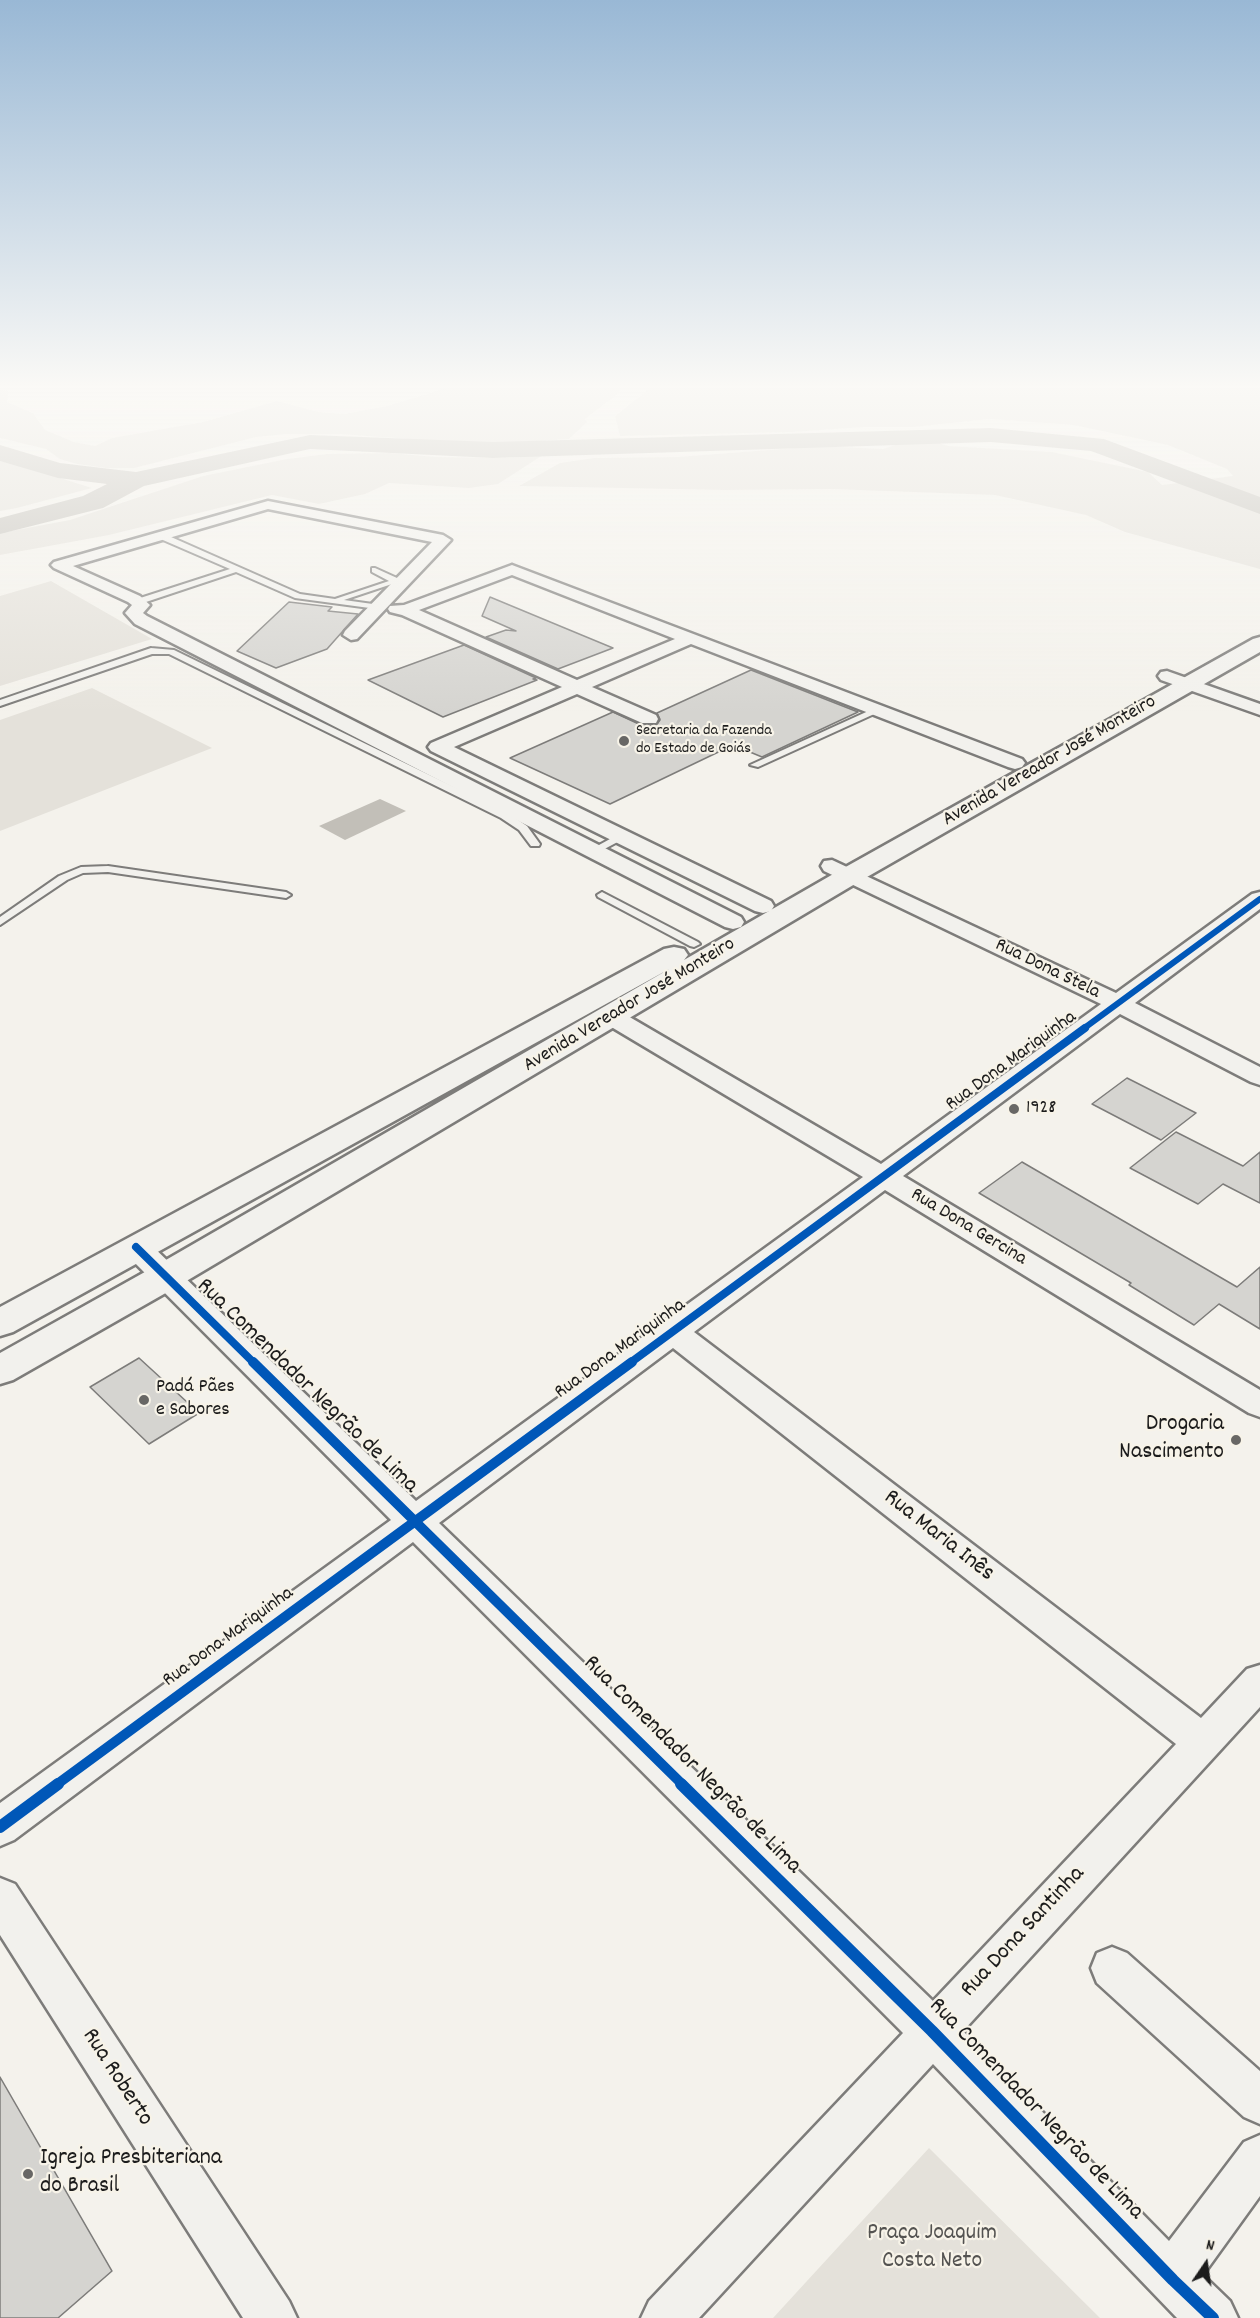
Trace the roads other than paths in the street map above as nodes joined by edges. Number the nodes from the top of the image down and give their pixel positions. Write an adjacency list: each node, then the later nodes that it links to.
1 (159, 535): 2 (lane); 4 (street); 6 (street)
2 (237, 569): 5 (lane); 6 (lane)
3 (375, 570): 4 (lane)
4 (401, 579): 5 (lane); 7 (street)
5 (335, 601): 7 (lane)
6 (136, 602): 23 (street)
7 (377, 606): 8 (street); 10 (street)
8 (405, 610): 11 (street); 14 (street)
9 (1260, 622): 13 (main road, Avenida Vereador José Monteiro)
10 (351, 635)
11 (691, 638): 14 (street); 16 (street)
12 (1260, 643): 13 (main road, Avenida Vereador José Monteiro)
13 (1178, 680): 17 (street); 19 (main road, Avenida Vereador José Monteiro); 24 (main road, Avenida Vereador José Monteiro)
14 (577, 687): 18 (street); 21 (street)
15 (0, 703): 22 (lane)
16 (878, 710): 19 (street); 20 (lane)
17 (1260, 710)
18 (649, 719)
19 (1015, 763): 24 (main road, Avenida Vereador José Monteiro)
20 (755, 765)
21 (621, 836): 23 (lane); 28 (street)
22 (535, 843)
23 (593, 851): 30 (street)
24 (842, 871): 28 (main road, Avenida Vereador José Monteiro); 32 (street, Rua Dona Stela); 33 (main road, Avenida Vereador José Monteiro)
25 (286, 895): 29 (lane)
26 (602, 896): 31 (lane)
27 (1260, 899): 32 (street, Rua Dona Mariquinha)
28 (763, 906): 30 (main road, Avenida Vereador José Monteiro)
29 (0, 922)
30 (734, 922): 31 (main road, Avenida Vereador José Monteiro)
31 (694, 944): 36 (main road, Avenida Vereador José Monteiro)
32 (1119, 1004): 34 (street, Rua Dona Stela); 35 (street, Rua Dona Mariquinha)
33 (612, 1017): 35 (street, Rua Dona Gercina); 37 (main road, Avenida Vereador José Monteiro)
34 (1260, 1077)
35 (884, 1177): 39 (street, Rua Dona Mariquinha); 41 (street, Rua Dona Gercina)
36 (136, 1246): 37 (street, Rua Comendador Negrão de Lima); 38 (main road, Avenida Vereador José Monteiro)
37 (165, 1277): 40 (main road, Avenida Vereador José Monteiro); 42 (street, Rua Comendador Negrão de Lima)
38 (0, 1323)
39 (673, 1332): 42 (street, Rua Dona Mariquinha); 44 (street, Rua Maria Inês)
40 (0, 1370)
41 (1260, 1406)
42 (416, 1521): 45 (street, Rua Dona Mariquinha); 48 (street, Rua Comendador Negrão de Lima)
43 (1260, 1681): 44 (street, Rua Dona Santinha)
44 (1202, 1742): 48 (street, Rua Dona Santinha)
45 (0, 1827)
46 (0, 1898): 52 (street, Rua Roberto)
47 (1112, 1968): 49 (street)
48 (932, 2031): 51 (street, Rua Comendador Negrão de Lima); 53 (street, Rua Dona Santinha)
49 (1260, 2101)
50 (1260, 2158): 51 (street)
51 (1173, 2280): 54 (street, Rua Comendador Negrão de Lima)
52 (272, 2318)
53 (666, 2318)
54 (1213, 2318)

